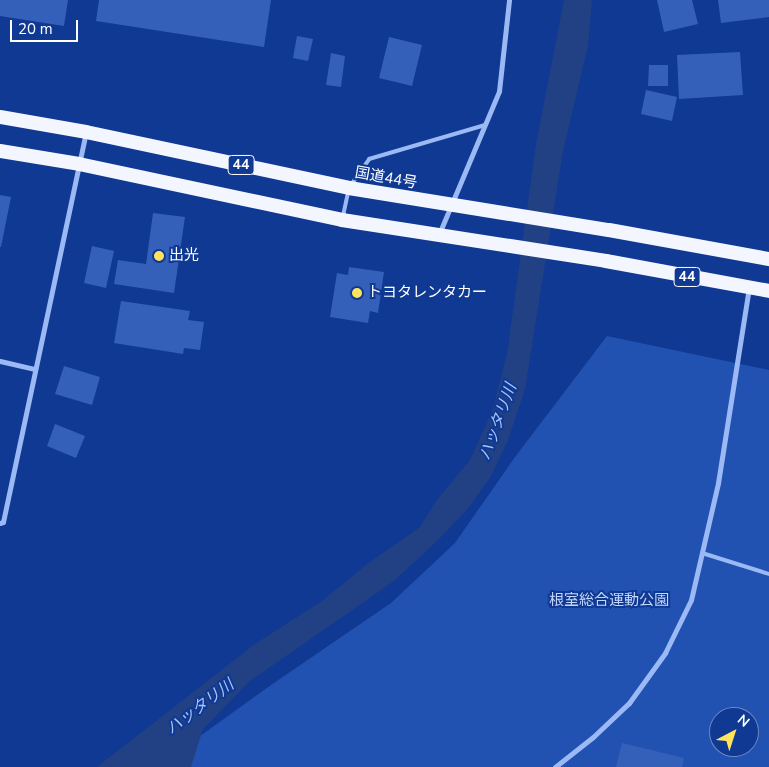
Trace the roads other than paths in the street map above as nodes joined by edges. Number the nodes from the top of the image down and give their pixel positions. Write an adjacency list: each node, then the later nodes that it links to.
1 (509, 0): 3 (street)
2 (0, 117): 4 (highway, 国道44号 / 44)
3 (485, 125): 7 (lane); 8 (street)
4 (86, 132): 6 (street); 7 (highway, 国道44号 / 44)
5 (0, 151): 6 (highway, 44)
6 (79, 164): 9 (highway, 44); 15 (street)
7 (349, 188): 8 (highway, 国道44号 / 44); 9 (lane)
8 (452, 206): 10 (street); 11 (highway, 国道44号 / 44)
9 (342, 220): 10 (highway, 44)
10 (438, 236): 12 (highway, 44)
11 (769, 259)
12 (749, 287): 13 (highway, 44); 17 (street)
13 (769, 291)
14 (0, 362): 15 (street)
15 (36, 369): 16 (street)
16 (0, 523)
17 (702, 553): 18 (lane); 19 (street)
18 (769, 574)
19 (554, 767)

